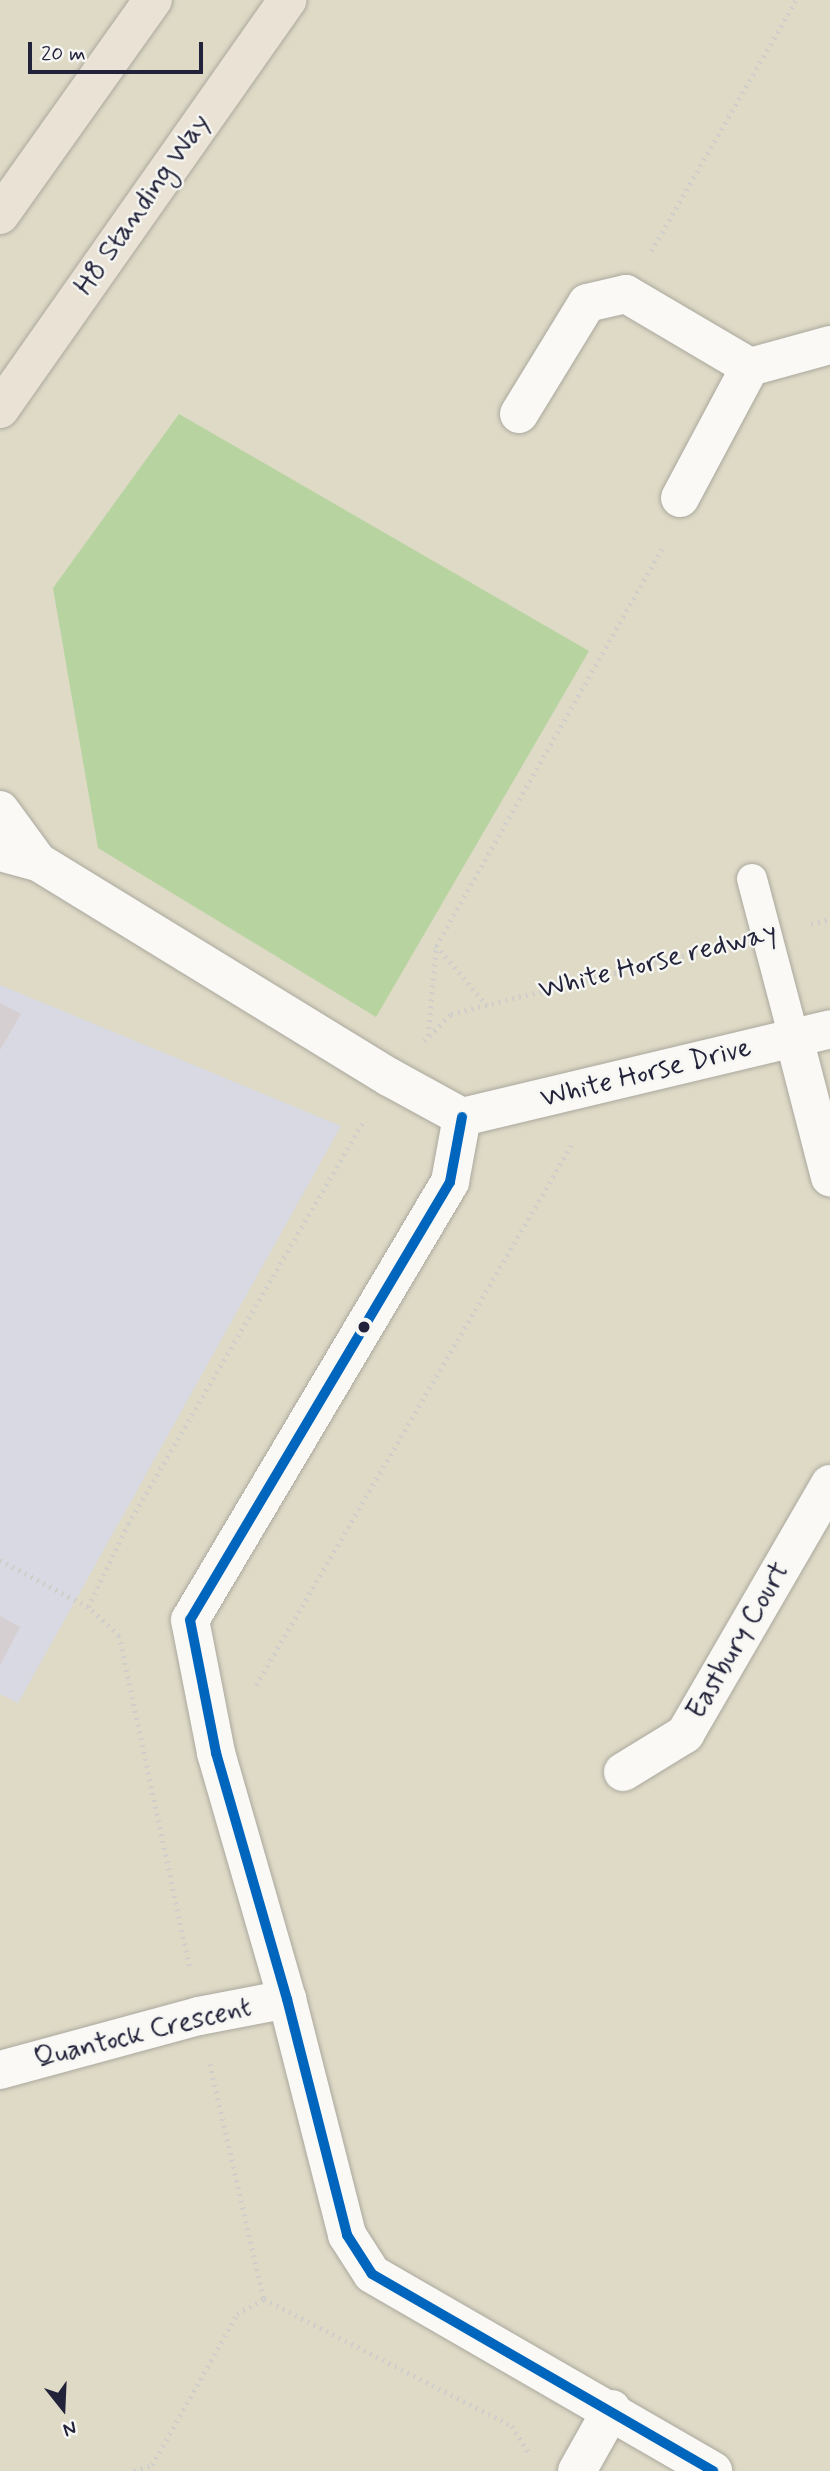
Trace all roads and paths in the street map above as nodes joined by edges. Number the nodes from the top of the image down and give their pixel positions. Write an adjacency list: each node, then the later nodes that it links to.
1 (153, 0): 4 (highway)
2 (286, 0): 8 (highway, H8 Standing Way)
3 (796, 0): 5 (path)
4 (0, 215)
5 (626, 294): 7 (street); 9 (street)
6 (830, 345): 7 (street)
7 (750, 367): 10 (street)
8 (0, 409)
9 (519, 414)
10 (680, 498): 17 (path)
11 (0, 810): 13 (street)
12 (0, 852): 13 (street)
13 (38, 862): 21 (street)
14 (752, 879): 16 (lane)
15 (830, 919): 16 (path, White Horse redway)
16 (767, 935): 17 (path, White Horse redway); 18 (lane)
17 (436, 946): 19 (path)
18 (812, 1033): 20 (street, White Horse Drive); 22 (street)
19 (428, 1036)
20 (607, 1084): 21 (street, White Horse Drive); 26 (path)
21 (462, 1117): 26 (street)
22 (830, 1177)
23 (830, 1485): 27 (street, Eastbury Court)
24 (0, 1560): 25 (path)
25 (88, 1607)
26 (216, 1753): 28 (street)
27 (623, 1772)
28 (287, 1999): 29 (street, Quantock Crescent); 31 (street)
29 (0, 2070)
30 (264, 2299): 32 (path)
31 (612, 2409): 33 (street); 34 (street)
32 (134, 2471)
33 (577, 2471)
34 (713, 2471)

